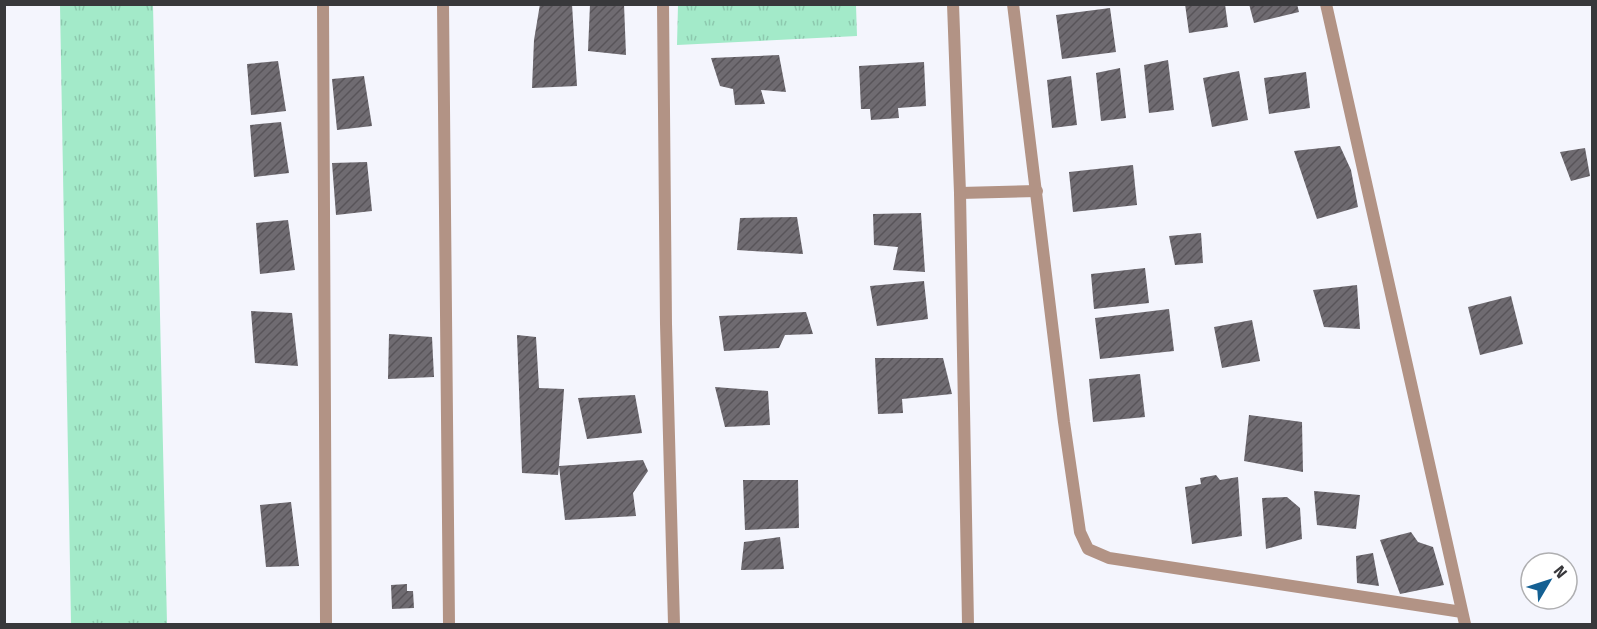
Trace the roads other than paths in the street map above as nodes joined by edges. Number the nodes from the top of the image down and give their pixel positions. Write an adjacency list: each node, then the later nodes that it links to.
1 (323, 4): 10 (street)
2 (443, 4): 11 (street)
3 (663, 4): 12 (street)
4 (953, 4): 8 (street)
5 (1013, 4): 7 (street)
6 (1326, 4): 9 (street)
7 (1037, 191): 8 (street); 9 (street)
8 (960, 193): 13 (street)
9 (1463, 618)
10 (326, 624)
11 (449, 624)
12 (674, 624)
13 (968, 624)

